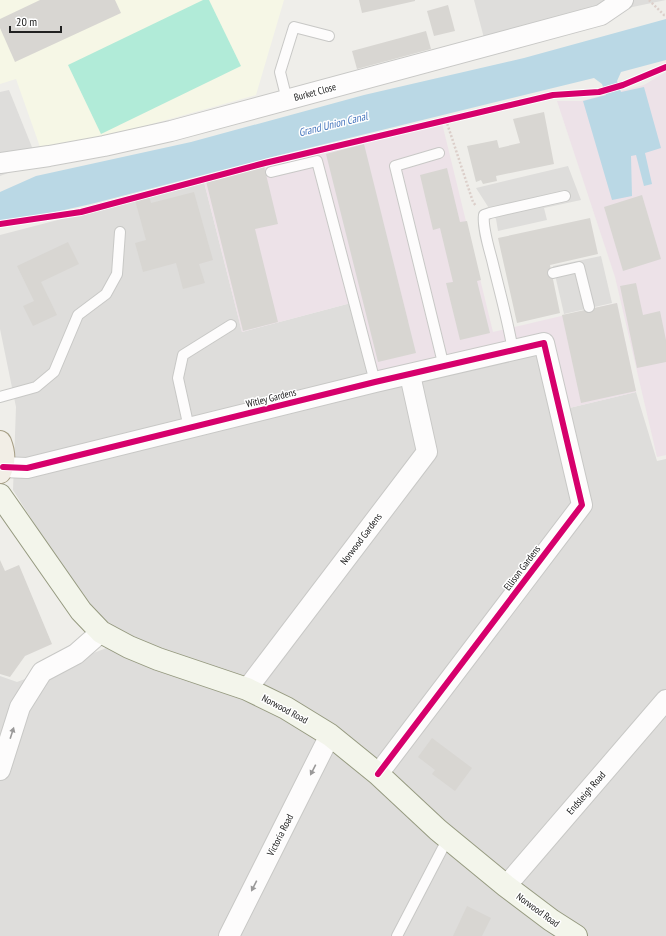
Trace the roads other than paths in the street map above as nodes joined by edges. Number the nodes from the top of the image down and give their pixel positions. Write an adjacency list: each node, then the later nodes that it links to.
1 (623, 0): 3 (street, Burket Close)
2 (329, 36): 3 (lane)
3 (287, 100): 5 (street, Burket Close)
4 (439, 153): 14 (lane)
5 (0, 163)
6 (271, 172): 16 (lane)
7 (565, 196): 13 (lane)
8 (120, 232): 17 (lane)
9 (553, 273): 10 (lane)
10 (589, 307)
11 (231, 325): 18 (lane)
12 (544, 343): 13 (street, Witley Gardens); 27 (street, Ellison Gardens)
13 (513, 351): 14 (street, Witley Gardens)
14 (444, 367): 15 (street, Witley Gardens)
15 (410, 374): 16 (street, Witley Gardens); 23 (street, Norwood Gardens)
16 (375, 382): 18 (street, Witley Gardens)
17 (0, 397)
18 (190, 428): 20 (street, Witley Gardens)
19 (0, 442): 20 (main road)
20 (1, 469)
21 (0, 496): 22 (street, Norwood Road)
22 (101, 632): 23 (street, Norwood Road); 26 (street, one-way to 22)
23 (247, 689): 25 (street, Norwood Road)
24 (666, 700): 29 (street, Endsleigh Road)
25 (330, 735): 27 (street, Norwood Road); 30 (street, Victoria Road, one-way to 30)
26 (0, 770)
27 (378, 774): 28 (street, Norwood Road)
28 (448, 838): 29 (street, Norwood Road); 31 (lane)
29 (506, 886): 32 (street, Norwood Road)
30 (229, 936)
31 (397, 936)
32 (576, 936)

